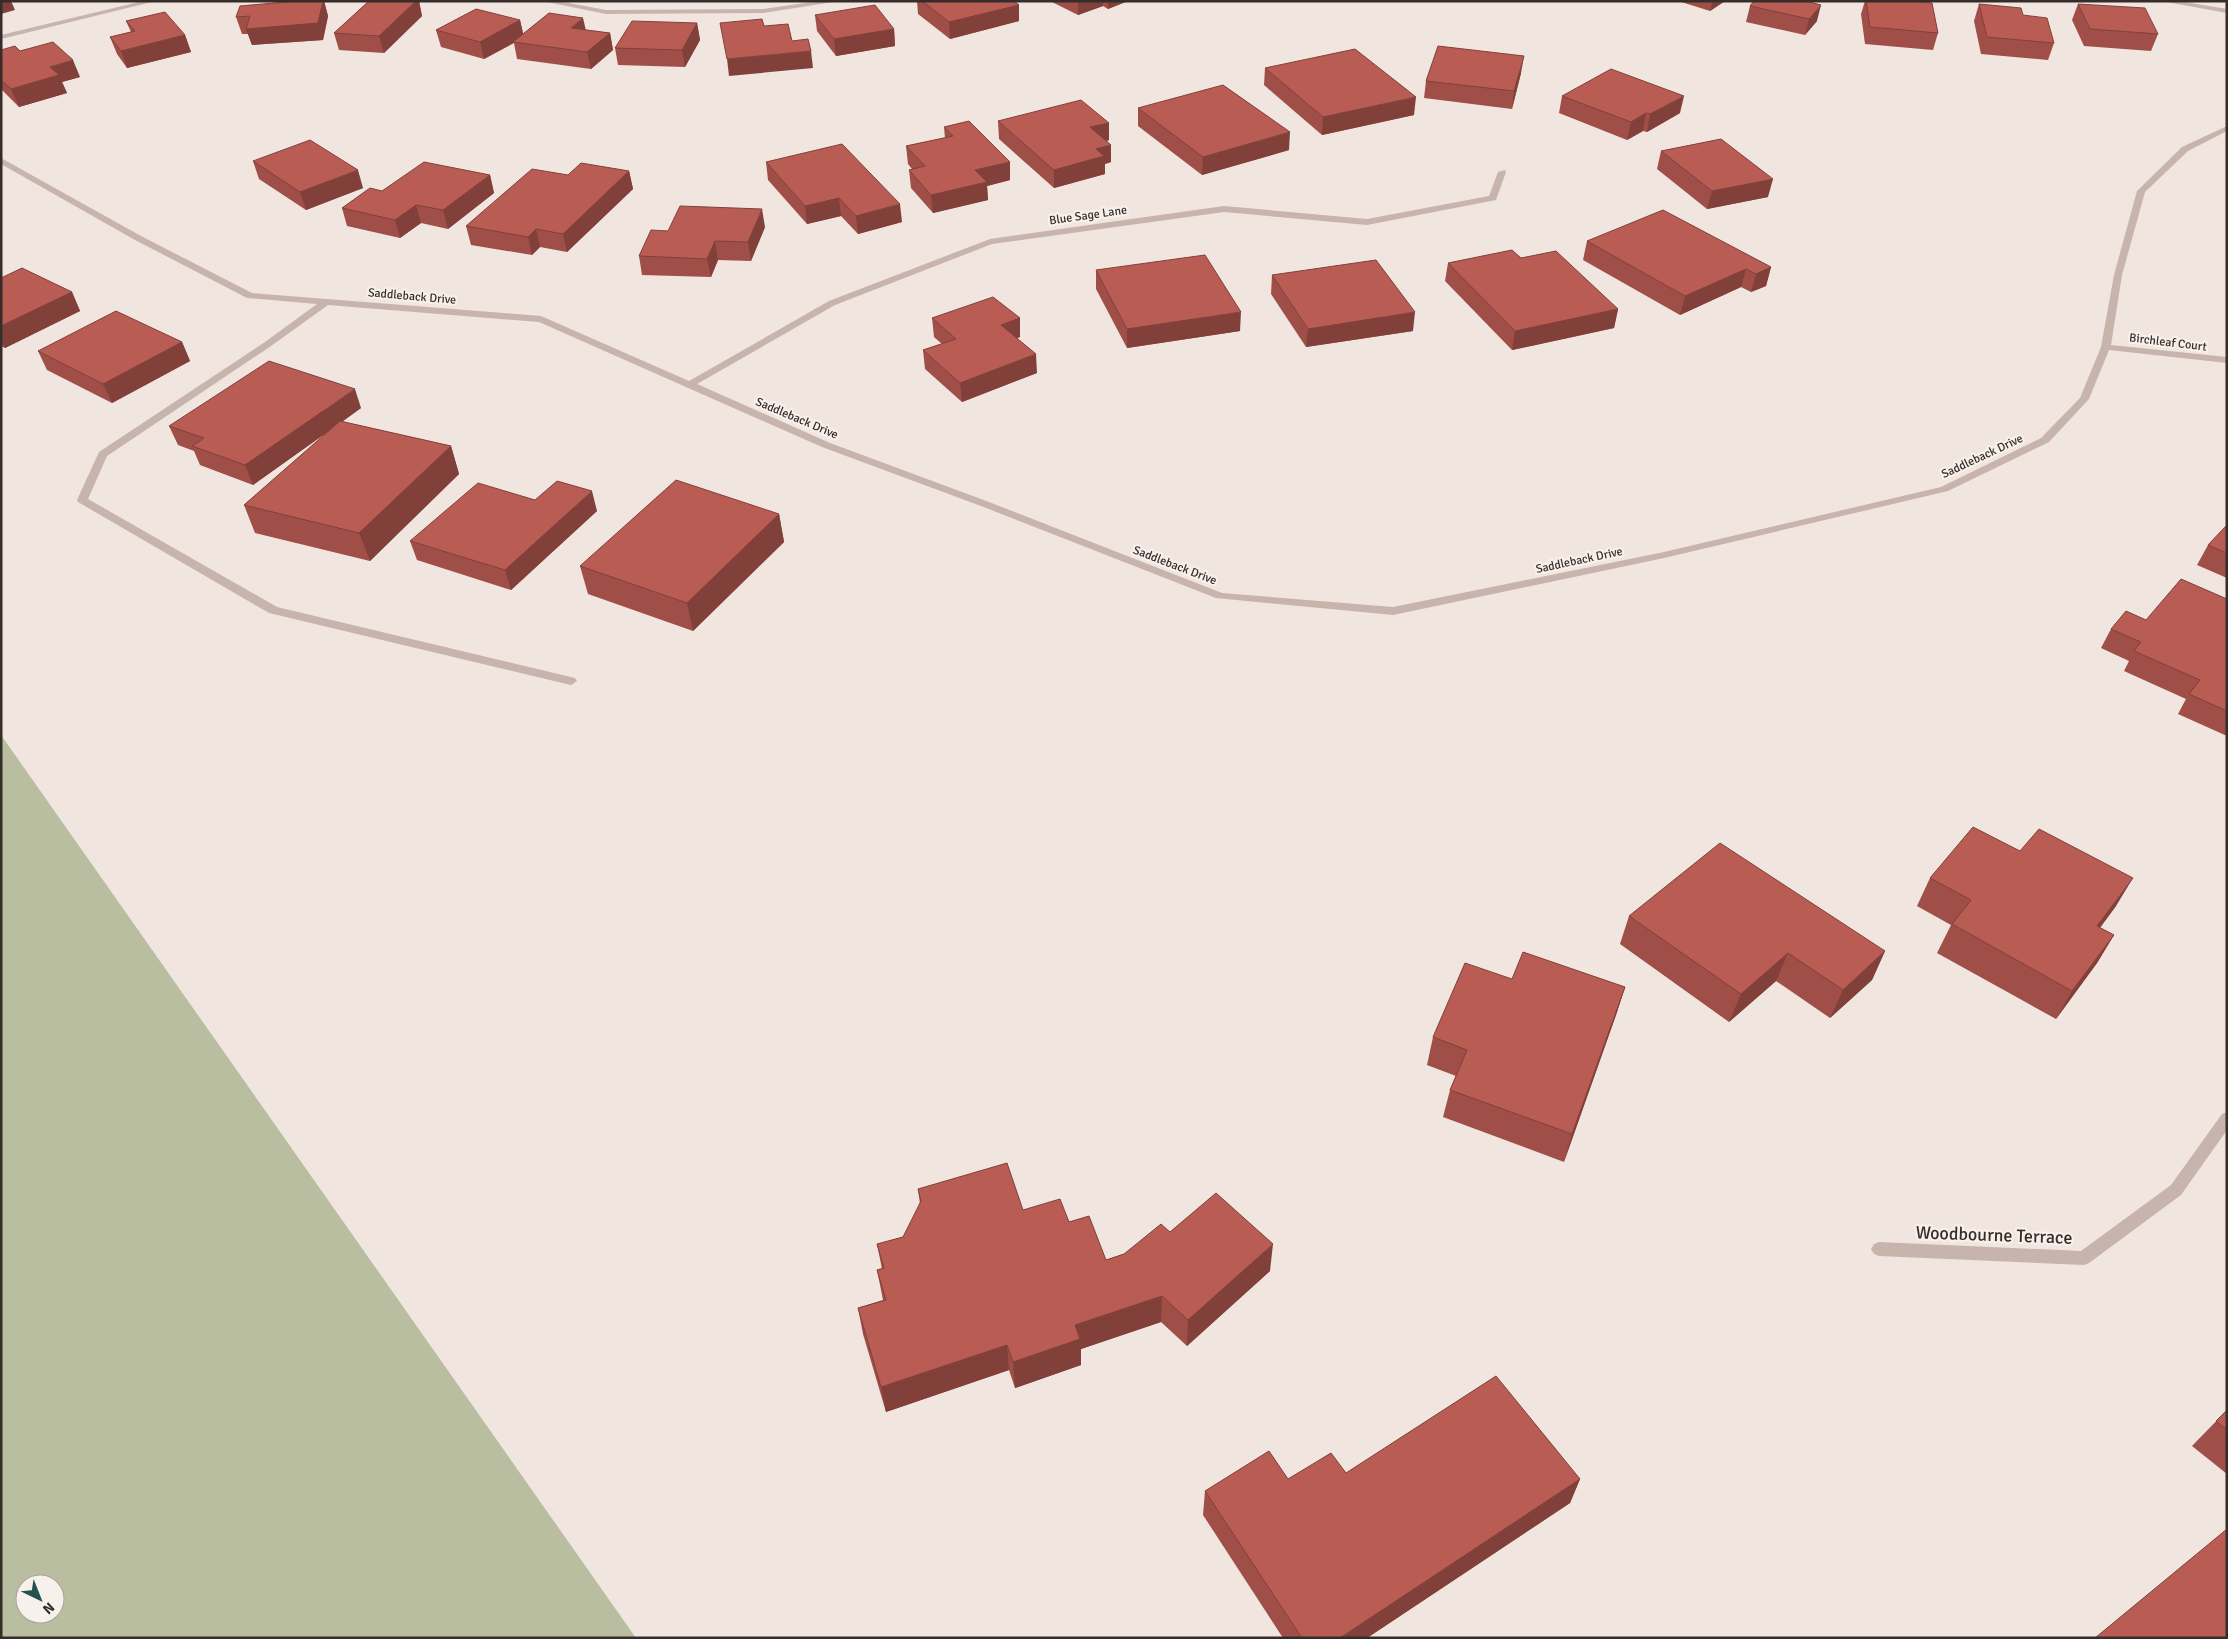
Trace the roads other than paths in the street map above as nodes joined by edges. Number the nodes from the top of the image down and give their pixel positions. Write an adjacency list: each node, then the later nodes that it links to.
1 (153, 1): 6 (street)
2 (545, 1): 3 (street)
3 (837, 1)
4 (2164, 1): 5 (street)
5 (2227, 11)
6 (1, 37)
7 (2227, 128): 11 (street, Saddleback Drive)
8 (1, 160): 10 (street, Saddleback Drive)
9 (1502, 172): 13 (street, Blue Sage Lane)
10 (326, 302): 13 (street, Saddleback Drive); 14 (street)
11 (2106, 347): 12 (street, Birchleaf Court); 13 (street, Saddleback Drive)
12 (2227, 360)
13 (688, 385)
14 (571, 681)
15 (2227, 1118): 16 (street, Woodbourne Terrace)
16 (1879, 1249)

